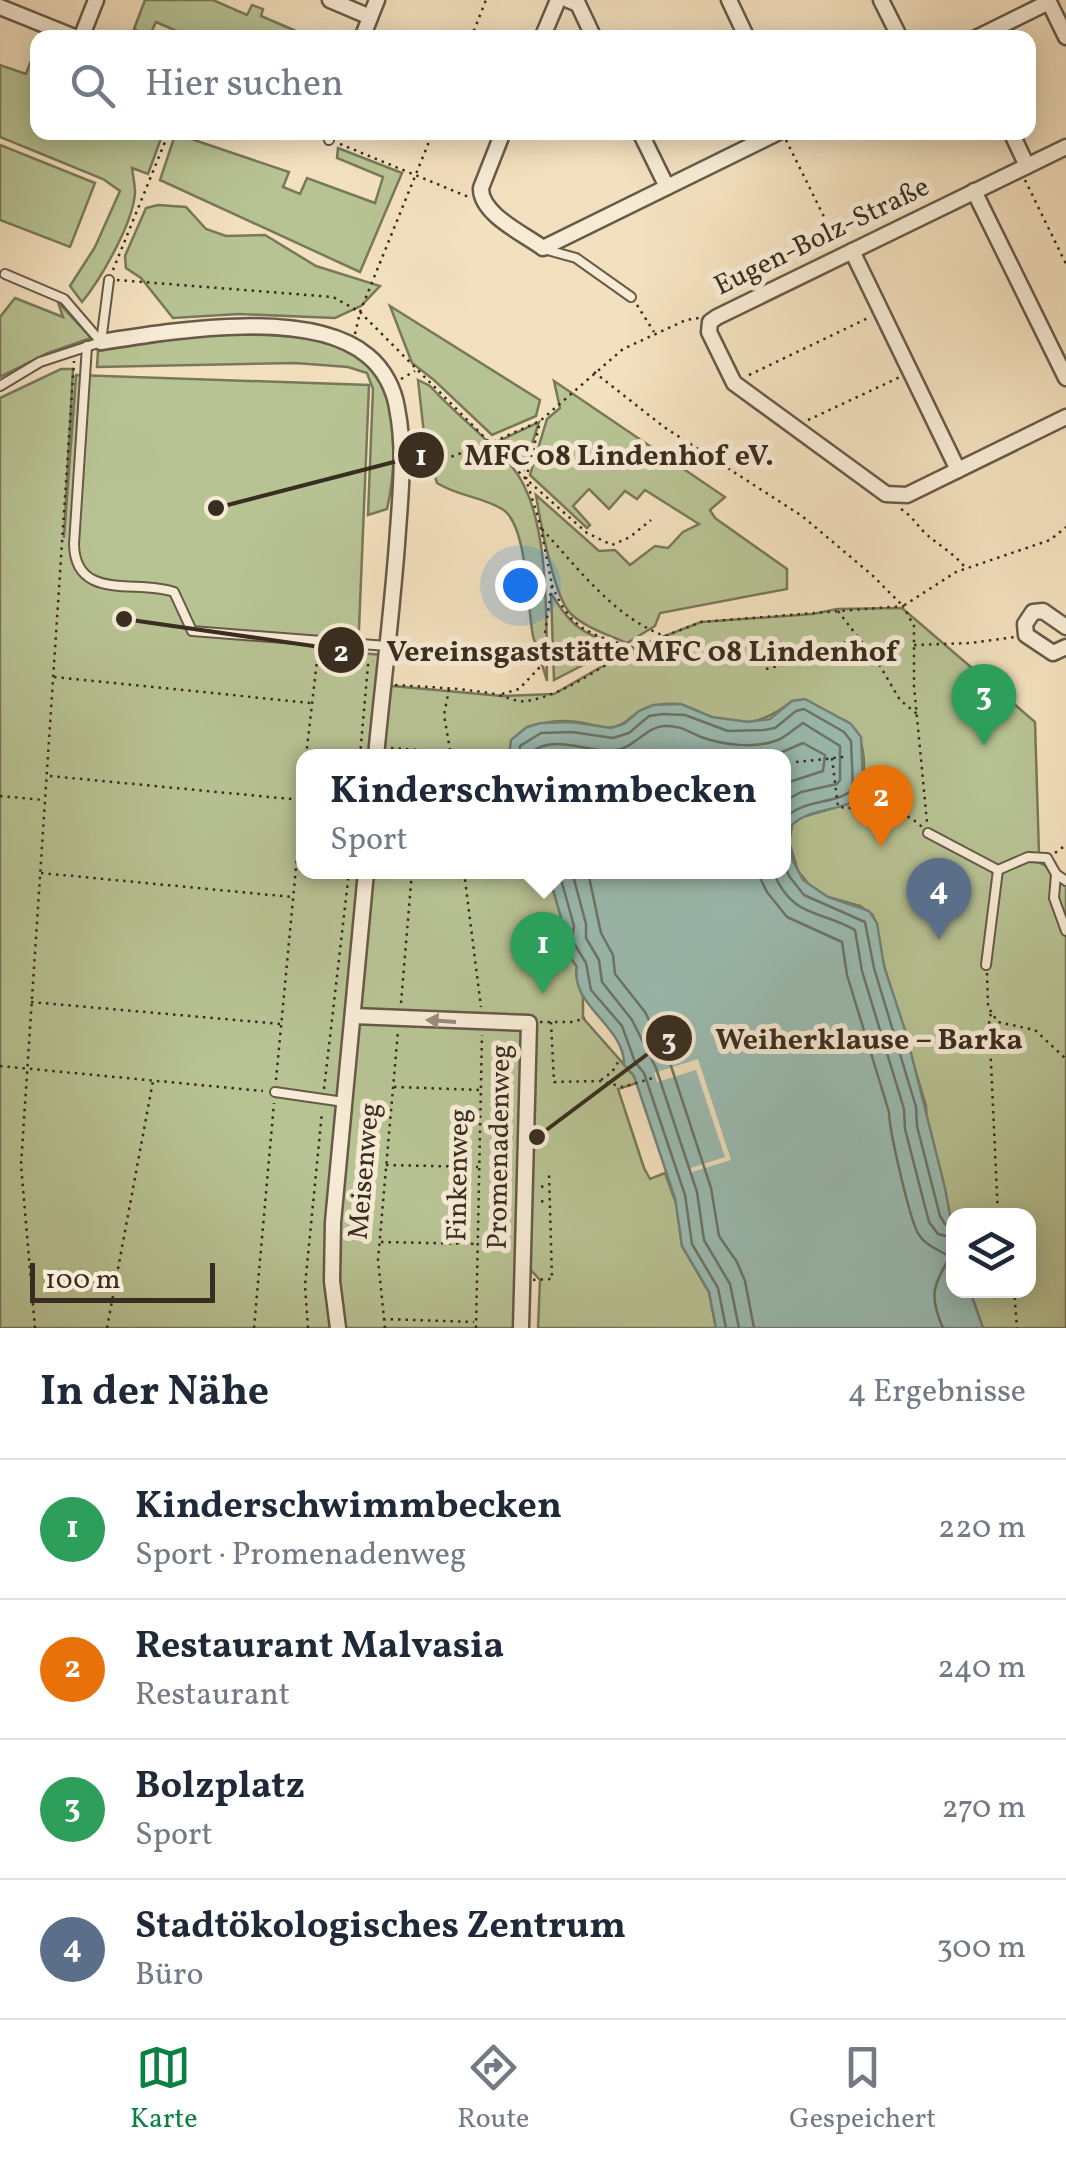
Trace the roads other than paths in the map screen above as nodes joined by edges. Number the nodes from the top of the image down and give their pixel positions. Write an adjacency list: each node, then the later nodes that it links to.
1 (96, 0): 12 (street)
2 (330, 0): 10 (street)
3 (377, 0): 10 (street)
4 (558, 0): 14 (street)
5 (568, 0): 15 (street)
6 (728, 0): 16 (street)
7 (881, 0): 17 (street)
8 (1049, 1): 18 (street); 19 (street)
9 (0, 7): 11 (street)
10 (370, 16): 13 (street)
11 (59, 30)
12 (83, 30)
13 (365, 30)
14 (545, 30)
15 (590, 30)
16 (743, 30)
17 (896, 30)
18 (992, 30)
19 (1066, 37)
20 (500, 140): 28 (street)
21 (644, 140): 26 (street)
22 (764, 140): 26 (street)
23 (1014, 140): 25 (street)
24 (1066, 147): 25 (street, Eugen-Bolz-Straße)
25 (1023, 168): 27 (street, Eugen-Bolz-Straße)
26 (667, 187): 28 (street)
27 (974, 191): 29 (street, Eugen-Bolz-Straße); 34 (street)
28 (544, 248): 32 (lane)
29 (848, 253): 37 (street); 37 (street, Eugen-Bolz-Straße)
30 (5, 274): 33 (lane)
31 (109, 280): 33 (lane)
32 (631, 297)
33 (94, 344): 35 (lane); 39 (lane); 39 (street)
34 (1066, 378)
35 (0, 386)
36 (1066, 417): 37 (street)
37 (958, 470)
38 (1066, 626): 40 (street)
39 (388, 646): 41 (street)
40 (1066, 648)
41 (376, 749)
42 (928, 833): 43 (lane)
43 (998, 870): 44 (lane); 48 (lane)
44 (1056, 874): 46 (lane); 47 (lane)
45 (365, 879): 49 (street)
46 (1066, 880)
47 (1066, 931)
48 (986, 965)
49 (353, 1016): 51 (street); 53 (street, Promenadenweg, one-way to 49)
50 (274, 1092): 51 (lane)
51 (346, 1102): 52 (street)
52 (338, 1328)
53 (520, 1328)

